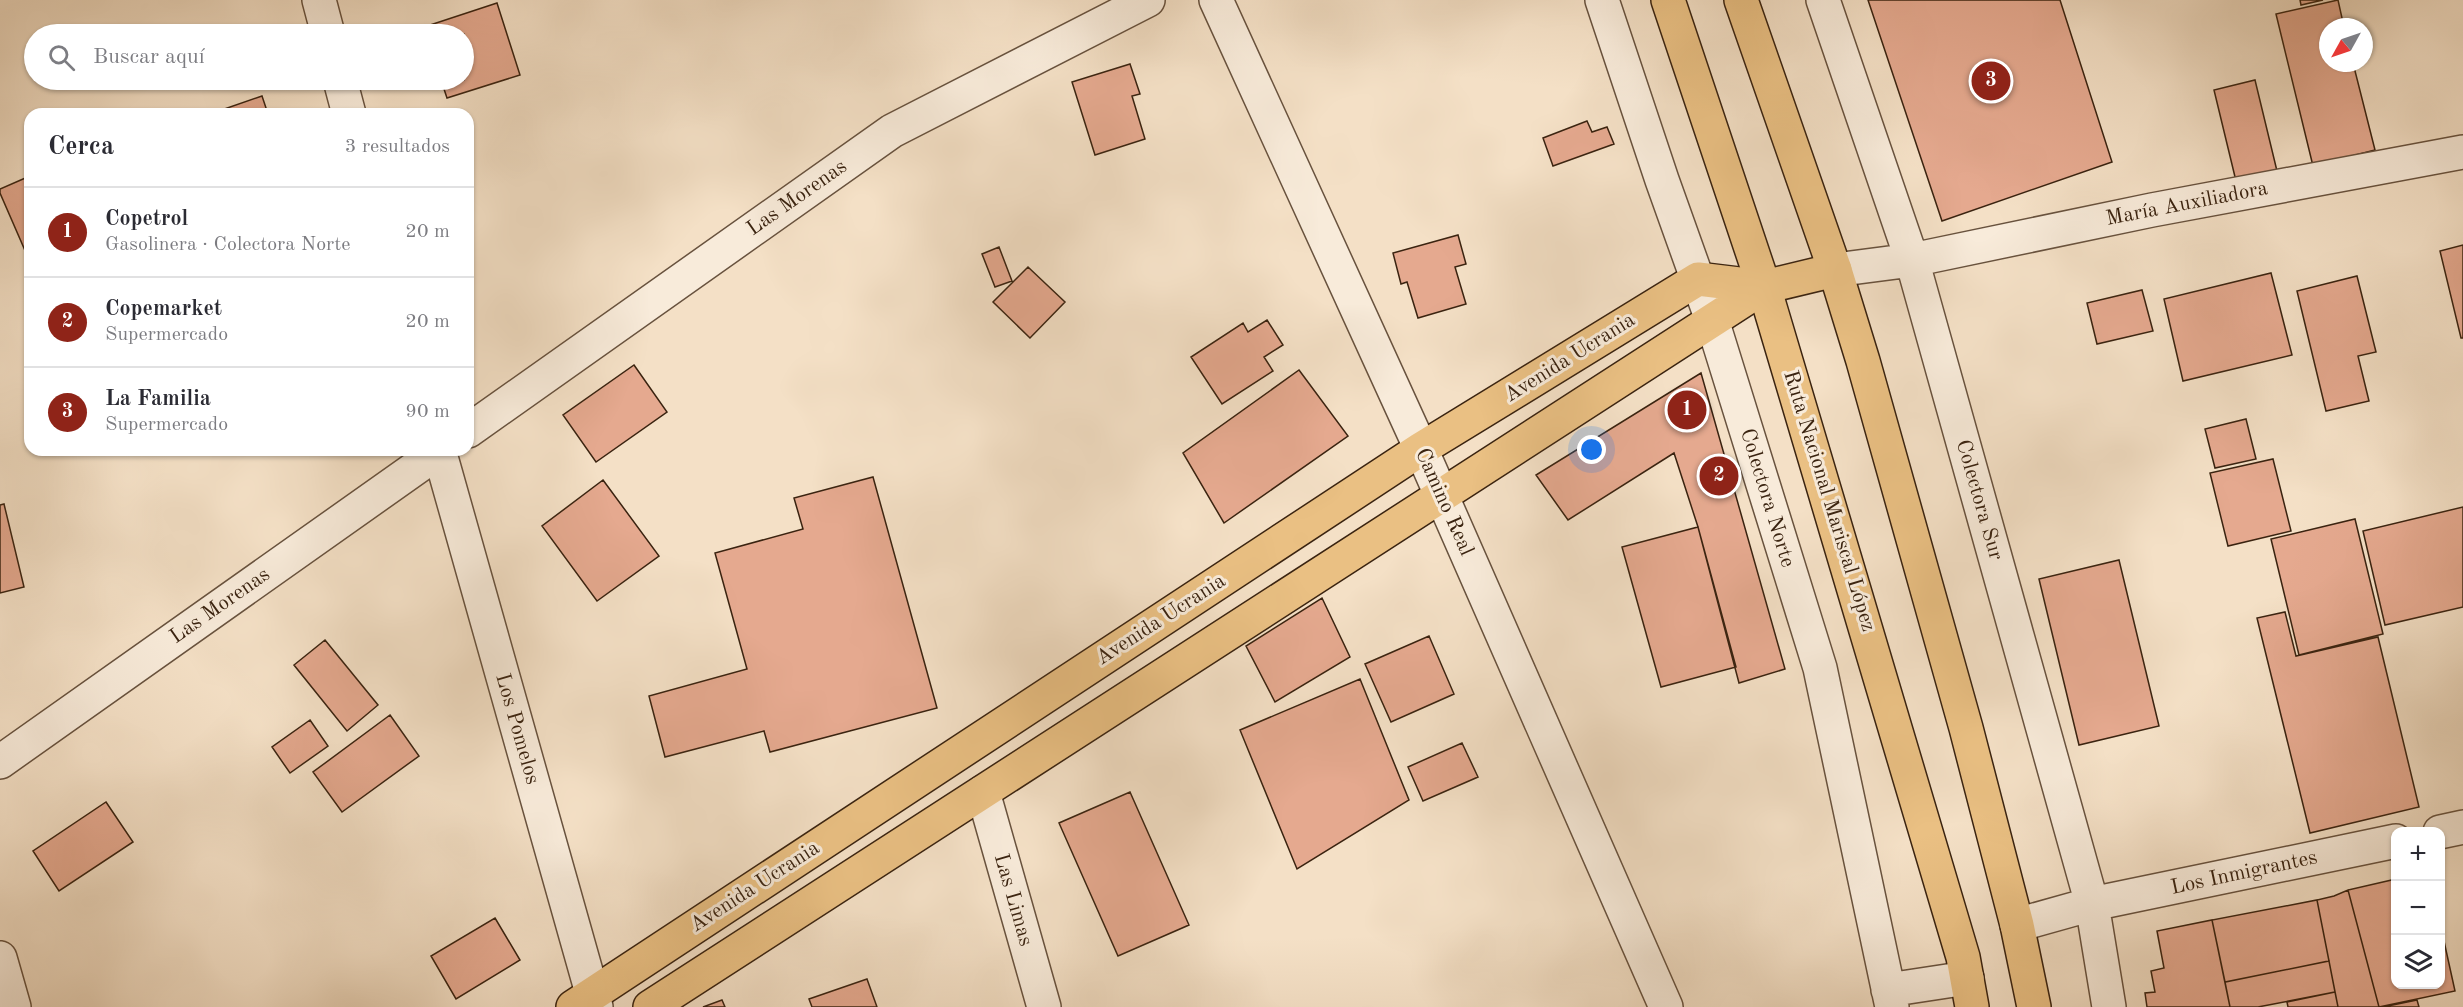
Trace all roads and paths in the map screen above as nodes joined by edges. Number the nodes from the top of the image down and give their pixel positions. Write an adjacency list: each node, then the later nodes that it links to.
1 (319, 0): 8 (street)
2 (1148, 0): 17 (street, Las Morenas)
3 (1216, 0): 18 (street, Camino Real)
4 (1602, 0): 14 (street, Colectora Norte)
5 (1668, 0): 15 (main road, Ruta Nacional Mariscal López)
6 (1741, 0): 13 (main road)
7 (1823, 0): 12 (street, Colectora Sur)
8 (325, 24)
9 (343, 90): 10 (street)
10 (347, 108)
11 (2463, 152): 12 (street, María Auxiliadora)
12 (1912, 260): 13 (street, Avenida Ucrania); 27 (street, Colectora Sur)
13 (1834, 270): 15 (main road, Avenida Ucrania); 28 (main road)
14 (1698, 279): 15 (main road, Avenida Ucrania); 16 (street, Colectora Norte); 18 (main road, Avenida Ucrania)
15 (1764, 287): 16 (main road, Avenida Ucrania); 30 (main road, Ruta Nacional Mariscal López)
16 (1712, 320): 21 (main road, Avenida Ucrania); 31 (street, Colectora Norte)
17 (474, 427)
18 (1421, 449): 21 (street, Camino Real); 32 (main road, Avenida Ucrania)
19 (432, 456): 22 (street, Las Morenas)
20 (442, 456): 32 (street, Los Pomelos)
21 (1441, 496): 23 (main road, Avenida Ucrania); 36 (street, Camino Real)
22 (0, 762)
23 (982, 792): 34 (main road, Avenida Ucrania); 35 (street, Las Limas)
24 (2463, 828): 25 (street)
25 (2445, 831)
26 (2391, 842): 27 (street, Los Inmigrantes)
27 (2092, 904): 28 (street, Los Inmigrantes); 38 (street, Colectora Sur)
28 (2018, 925): 37 (main road)
29 (0, 958): 33 (street)
30 (1970, 992): 31 (street)
31 (1890, 998)
32 (587, 1003)
33 (14, 1007)
34 (650, 1007)
35 (1044, 1007)
36 (1666, 1007)
37 (2034, 1007)
38 (2109, 1007)

